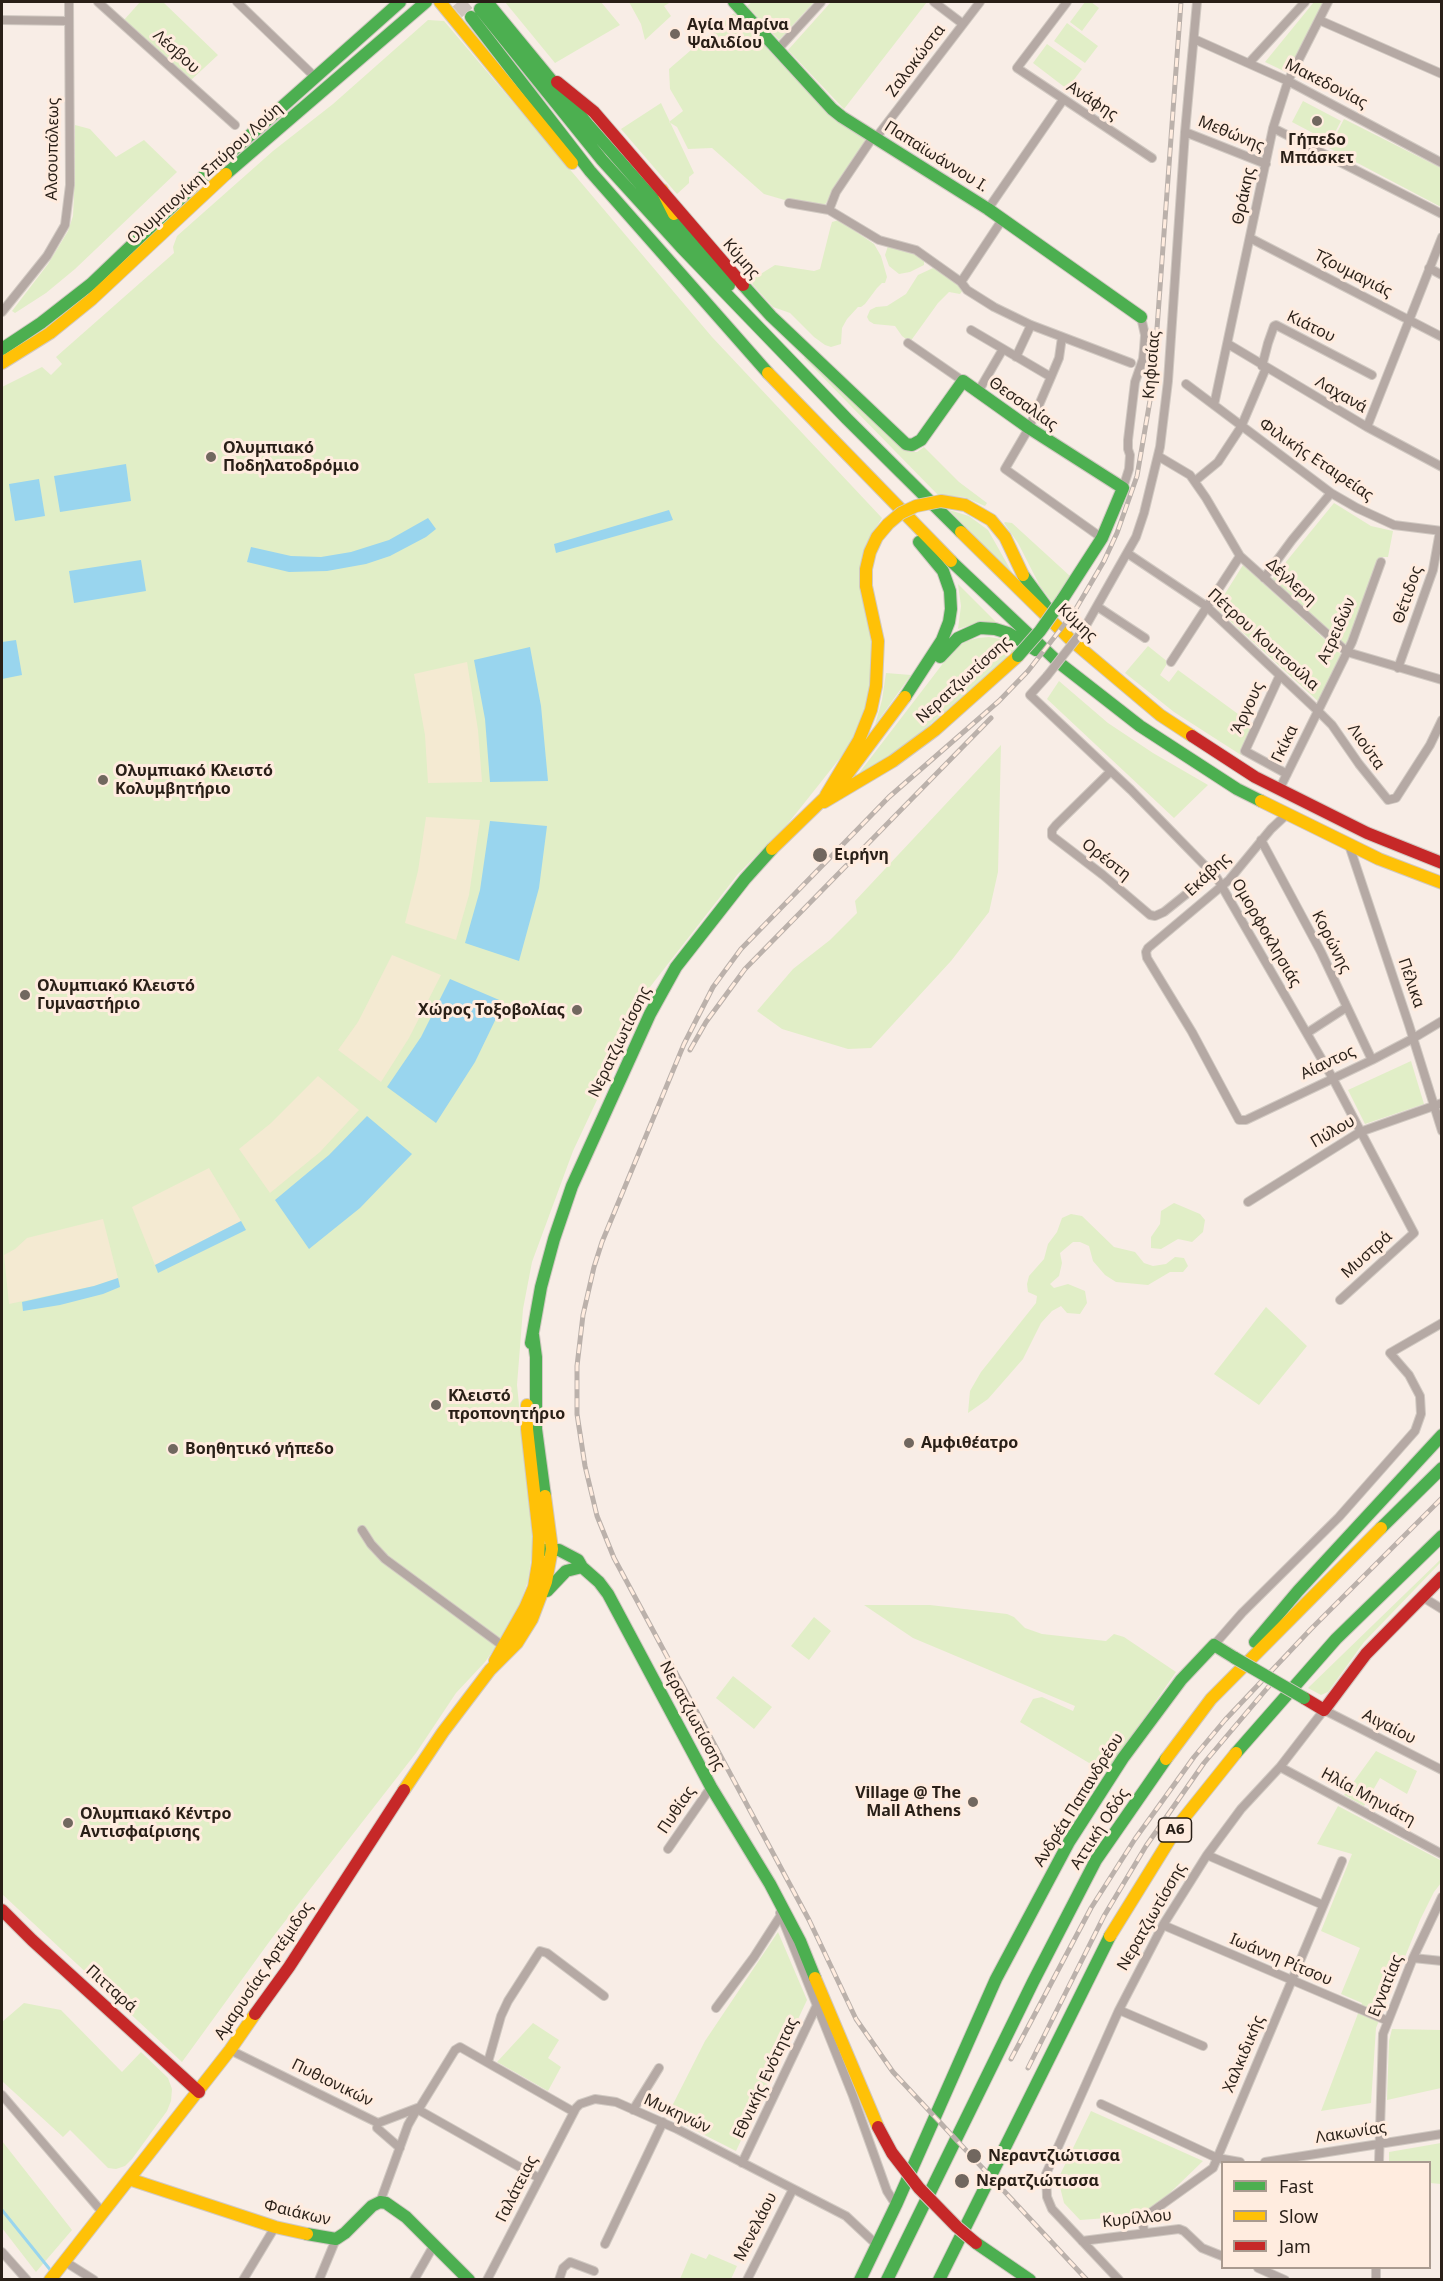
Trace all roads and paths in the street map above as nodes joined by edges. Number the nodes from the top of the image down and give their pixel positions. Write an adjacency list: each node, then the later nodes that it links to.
1 (69, 2): 18 (street, Αλσουπόλεως)
2 (98, 2): 28 (street, Λέσβου)
3 (237, 2): 25 (street)
4 (400, 2): 25 (main road, Ολυμπιονίκη Σπύρου Λούη)
5 (426, 2): 61 (main road, Ολυμπιονίκη Σπύρου Λούη)
6 (441, 2): 60 (main road)
7 (821, 2): 21 (street)
8 (934, 2): 19 (street)
9 (980, 2): 19 (street, Ζαλοκώστα)
10 (1067, 2): 27 (street, Ανάφης)
11 (1197, 2): 20 (street, Κηφισίας)
12 (1305, 2): 22 (street)
13 (1328, 2): 17 (street, Θράκης)
14 (737, 3): 21 (main road, Παπαϊωάννου Ι.)
15 (484, 8): 24 (main road, Κύμης); 50 (main road, Κύμης); 60 (main road)
16 (2, 20): 18 (street)
17 (1319, 20): 23 (street); 26 (street, Θράκης)
18 (68, 21): 47 (street, Αλσουπόλεως)
19 (963, 24): 31 (street, Ζαλοκώστα)
20 (1194, 39): 22 (street, Μακεδονίας); 30 (street, Κηφισίας)
21 (778, 49): 31 (main road, Παπαϊωάννου Ι.)
22 (1249, 63): 26 (street, Μακεδονίας)
23 (1442, 74)
24 (549, 76): 35 (main road, Κύμης); 41 (main road, Κύμης)
25 (315, 77): 57 (main road, Ολυμπιονίκη Σπύρου Λούη)
26 (1288, 81): 29 (street, Θράκης); 33 (street, Μακεδονίας)
27 (1063, 100): 32 (street, Ανάφης); 37 (street)
28 (235, 125)
29 (1273, 128): 34 (street, Θράκης); 39 (street)
30 (1185, 132): 34 (street, Μεθώνης); 73 (street, Κηφισίας)
31 (874, 138): 37 (main road, Παπαϊωάννου Ι.); 38 (street, Ζαλοκώστα)
32 (1152, 158)
33 (1442, 163)
34 (1266, 164): 43 (street, Θράκης)
35 (662, 190): 41 (main road); 66 (main road, Κύμης)
36 (789, 203): 38 (street)
37 (988, 209): 40 (main road, Παπαϊωάννου Ι.)
38 (830, 210): 46 (street)
39 (1442, 214)
40 (1002, 220): 46 (street); 48 (main road, Παπαϊωάννου Ι.)
41 (683, 232): 50 (main road, Κύμης)
42 (1442, 237): 44 (street)
43 (1251, 238): 49 (street, Τζουμαγιάς); 56 (street, Θράκης)
44 (1429, 268): 45 (street); 49 (street)
45 (1442, 276)
46 (961, 282): 51 (street)
47 (2, 312)
48 (1141, 317): 77 (street, Κηφισίας)
49 (1408, 319): 54 (street, Τζουμαγιάς); 71 (street)
50 (752, 322): 89 (main road, Κύμης)
51 (1031, 325): 53 (street); 59 (street)
52 (970, 330): 58 (street)
53 (1062, 337): 62 (street); 65 (street)
54 (1442, 337)
55 (908, 342): 66 (street, Θεσσαλίας)
56 (1228, 344): 63 (street, Λαχανά); 69 (street, Θράκης)
57 (2, 349)
58 (1003, 349): 59 (street); 68 (street)
59 (1016, 357): 65 (street)
60 (757, 361): 76 (main road)
61 (2, 363)
62 (1131, 363)
63 (1264, 367): 64 (street, Κιάτου); 70 (street, Κιάτου); 71 (street, Λαχανά)
64 (1372, 375)
65 (1051, 377): 72 (street)
66 (963, 381): 68 (main road, Θεσσαλίας)
67 (1186, 384): 69 (street, Φιλικής Εταιρείας)
68 (978, 392): 72 (main road, Θεσσαλίας)
69 (1214, 405): 70 (street, Φιλικής Εταιρείας)
70 (1241, 427): 75 (street, Κιάτου); 78 (street, Φιλικής Εταιρείας)
71 (1367, 427): 74 (street, Λαχανά)
72 (1029, 428): 77 (main road, Θεσσαλίας); 80 (street)
73 (1158, 456): 75 (street, Δέγλερη); 81 (street, Κηφισίας)
74 (1442, 467)
75 (1195, 481): 82 (street, Δέγλερη)
76 (874, 484): 91 (main road); 97 (main road)
77 (1123, 488): 80 (main road, Κηφισίας)
78 (1331, 493): 79 (street, Φιλικής Εταιρείας); 84 (street)
79 (1441, 531): 93 (street, Θέτιδος)
80 (1102, 538): 87 (main road, Κηφισίας, bridge)
81 (1127, 553): 85 (street, Πέτρου Κουτσούλα); 86 (street, Κηφισίας)
82 (1240, 555): 84 (street, Δέγλερη); 85 (street)
83 (1381, 562): 90 (street, Ατρειδών)
84 (1264, 578): 90 (street, Δέγλερη)
85 (1206, 606): 92 (street); 94 (street, Πέτρου Κουτσούλα)
86 (1098, 607): 88 (street); 96 (street, Κηφισίας, bridge)
87 (1040, 631): 104 (main road, Νερατζιωτίσσης, bridge)
88 (1145, 638)
89 (1071, 640): 102 (main road, Κύμης); 103 (main road, bridge)
90 (1347, 652): 93 (street, Δέγλερη); 98 (street, Ατρειδών)
91 (1058, 662): 97 (main road); 105 (main road)
92 (1171, 662)
93 (1398, 668): 95 (street, Δέγλερη)
94 (1279, 676): 98 (street, Πέτρου Κουτσούλα); 101 (street, Άργους)
95 (1442, 680)
96 (1030, 694): 100 (street, Ομορφοκλησιάς)
97 (906, 697): 103 (main road, Νερατζιωτίσσης)
98 (1317, 710): 99 (street, Λιούτα); 101 (street, Γκίκα)
99 (1442, 720)
100 (1111, 771): 109 (street, Ομορφοκλησιάς); 109 (street, Ορέστη)
101 (1287, 774): 102 (street, Γκίκα)
102 (1279, 790): 108 (main road, Κύμης)
103 (826, 795): 104 (main road, Νερατζιωτίσσης)
104 (815, 806): 131 (main road, Νερατζιωτίσσης)
105 (1286, 815): 106 (street, Εκάβης); 107 (main road)
106 (1261, 840): 111 (street, Εκάβης); 112 (street, Κορώνης)
107 (1349, 845): 110 (main road); 115 (street, Πέλικα)
108 (1442, 863)
109 (1212, 871): 111 (street, Ομορφοκλησιάς)
110 (1442, 883)
111 (1222, 886): 114 (street, Ομορφοκλησιάς); 120 (street, Εκάβης)
112 (1347, 1007): 114 (street); 116 (street, Κορώνης)
113 (1442, 1021): 115 (street, Αίαντος)
114 (1307, 1033): 117 (street, Ομορφοκλησιάς)
115 (1412, 1040): 116 (street, Αίαντος); 119 (street, Πέλικα)
116 (1371, 1060): 117 (street, Αίαντος)
117 (1332, 1077): 120 (street, Αίαντος); 122 (street, Ομορφοκλησιάς)
118 (1442, 1102): 119 (street, Πύλου)
119 (1432, 1106): 121 (street, Πέλικα); 122 (street, Πύλου)
120 (1232, 1107)
121 (1442, 1131)
122 (1359, 1132): 123 (street, Πύλου); 124 (street, Ομορφοκλησιάς)
123 (1248, 1202)
124 (1414, 1233): 125 (street, Μυστρά)
125 (1340, 1300)
126 (1442, 1323): 139 (street, Ανδρέα Παπανδρέου)
127 (1442, 1435): 141 (main road)
128 (1442, 1468): 141 (main road, Αττική Οδός)
129 (362, 1530): 140 (street)
130 (1442, 1536): 215 (main road, Α6)
131 (547, 1553): 132 (main road, Νερατζιωτίσσης); 133 (main road); 136 (main road, Νερατζιωτίσσης); 140 (main road, Αμαρυσίας Αρτέμιδος)
132 (582, 1567): 133 (main road); 146 (main road, Νερατζιωτίσσης)
133 (567, 1571): 136 (main road)
134 (1442, 1577): 135 (main road, Νερατζιωτίσσης)
135 (1421, 1596): 137 (street); 143 (main road, Νερατζιωτίσσης)
136 (540, 1601): 138 (main road, Νερατζιωτίσσης)
137 (1442, 1610)
138 (528, 1626): 142 (main road, Αμαρυσίας Αρτέμιδος)
139 (1214, 1645): 141 (main road); 189 (main road, Ανδρέα Παπανδρέου)
140 (503, 1646): 142 (main road, Αμαρυσίας Αρτέμιδος)
141 (1240, 1660): 143 (main road, bridge); 214 (main road, Αττική Οδός)
142 (490, 1670): 166 (main road, Αμαρυσίας Αρτέμιδος)
143 (1324, 1710): 144 (street, Νερατζιωτίσσης); 145 (street, Αιγαίου)
144 (1280, 1767): 148 (street, Ηλία Μηνιάτη); 149 (street, Νερατζιωτίσσης)
145 (1442, 1770)
146 (711, 1787): 147 (street, Πυθίας); 151 (main road, Νερατζιωτίσσης)
147 (668, 1849)
148 (1442, 1854)
149 (1207, 1855): 153 (street); 156 (street, Νερατζιωτίσσης)
150 (1342, 1861): 153 (street, Χαλκιδικής)
151 (770, 1884): 155 (street, Νερατζιωτίσσης); 216 (main road, Νερατζιωτίσσης, bridge)
152 (1442, 1897): 157 (street, Εγνατίας)
153 (1323, 1905): 159 (street, Χαλκιδικής)
154 (2, 1910): 169 (main road, Πιτταρά)
155 (781, 1915): 161 (street, Νερατζιωτίσσης); 162 (street)
156 (1162, 1925): 159 (street, Ιωάννη Ρίτσου); 163 (street, Νερατζιωτίσσης)
157 (1413, 1958): 158 (street); 164 (street, Εγνατίας)
158 (1442, 1961)
159 (1291, 1981): 164 (street, Ιωάννη Ρίτσου); 180 (street, Χαλκιδικής)
160 (604, 1996): 167 (street)
161 (817, 2005): 184 (street, Εθνικής Ενότητας); 189 (street, Νερατζιωτίσσης)
162 (716, 2008)
163 (1119, 2010): 165 (street); 194 (street, Νερατζιωτίσσης)
164 (1388, 2021): 178 (street, Εγνατίας)
165 (1203, 2046)
166 (230, 2050): 169 (main road, Αμαρυσίας Αρτέμιδος); 176 (street, Πυθιονικών)
167 (488, 2061): 172 (street); 174 (street)
168 (659, 2068): 173 (street)
169 (199, 2092): 186 (main road, Αμαρυσίας Αρτέμιδος)
170 (2, 2095): 190 (street)
171 (1101, 2104): 180 (street)
172 (417, 2109): 176 (street, Πυθιονικών); 179 (street); 185 (street)
173 (633, 2110): 174 (street, Μυκηνών); 175 (street, Μυκηνών)
174 (574, 2112): 185 (street, Γαλάτειας)
175 (663, 2122): 184 (street, Μυκηνών); 195 (street)
176 (378, 2123): 179 (street)
177 (1442, 2134): 178 (street, Λακωνίας)
178 (1379, 2143): 182 (street, Λακωνίας); 183 (street, Εγνατίας)
179 (400, 2148): 188 (street)
180 (1217, 2158): 181 (street); 192 (street, Χαλκιδικής)
181 (1231, 2161)
182 (1276, 2161)
183 (1379, 2161)
184 (742, 2163): 187 (street, Μυκηνών)
185 (540, 2178): 210 (street, Γαλάτειας)
186 (129, 2179): 190 (main road, Αμαρυσίας Αρτέμιδος); 191 (main road, Φαιάκων)
187 (792, 2189): 197 (street, Μυκηνών); 212 (street, Μενελάου)
188 (380, 2202): 193 (main road, Φαιάκων); 196 (main road)
189 (896, 2205): 197 (main road, Ανδρέα Παπανδρέου)
190 (103, 2212): 200 (main road, Αμαρυσίας Αρτέμιδος)
191 (275, 2227): 193 (main road, Φαιάκων); 206 (street)
192 (1144, 2232): 194 (street, Κυρίλλου); 199 (street, Κυρίλλου)
193 (336, 2239): 207 (street)
194 (1082, 2241): 217 (street, Νερατζιωτίσσης)
195 (605, 2244)
196 (434, 2245): 208 (street); 209 (main road)
197 (877, 2245): 213 (main road, Ανδρέα Παπανδρέου)
198 (2, 2252): 204 (street)
199 (1221, 2256)
200 (61, 2265): 203 (main road, Αμαρυσίας Αρτέμιδος); 205 (street)
201 (1260, 2269): 218 (street)
202 (594, 2271): 211 (street)
203 (50, 2279)
204 (27, 2280)
205 (94, 2280)
206 (243, 2280)
207 (319, 2280)
208 (414, 2280)
209 (469, 2280)
210 (487, 2280)
211 (559, 2280)
212 (747, 2280)
213 (860, 2280)
214 (888, 2280)
215 (939, 2280)
216 (1030, 2280)
217 (1119, 2280)
218 (1285, 2280)

